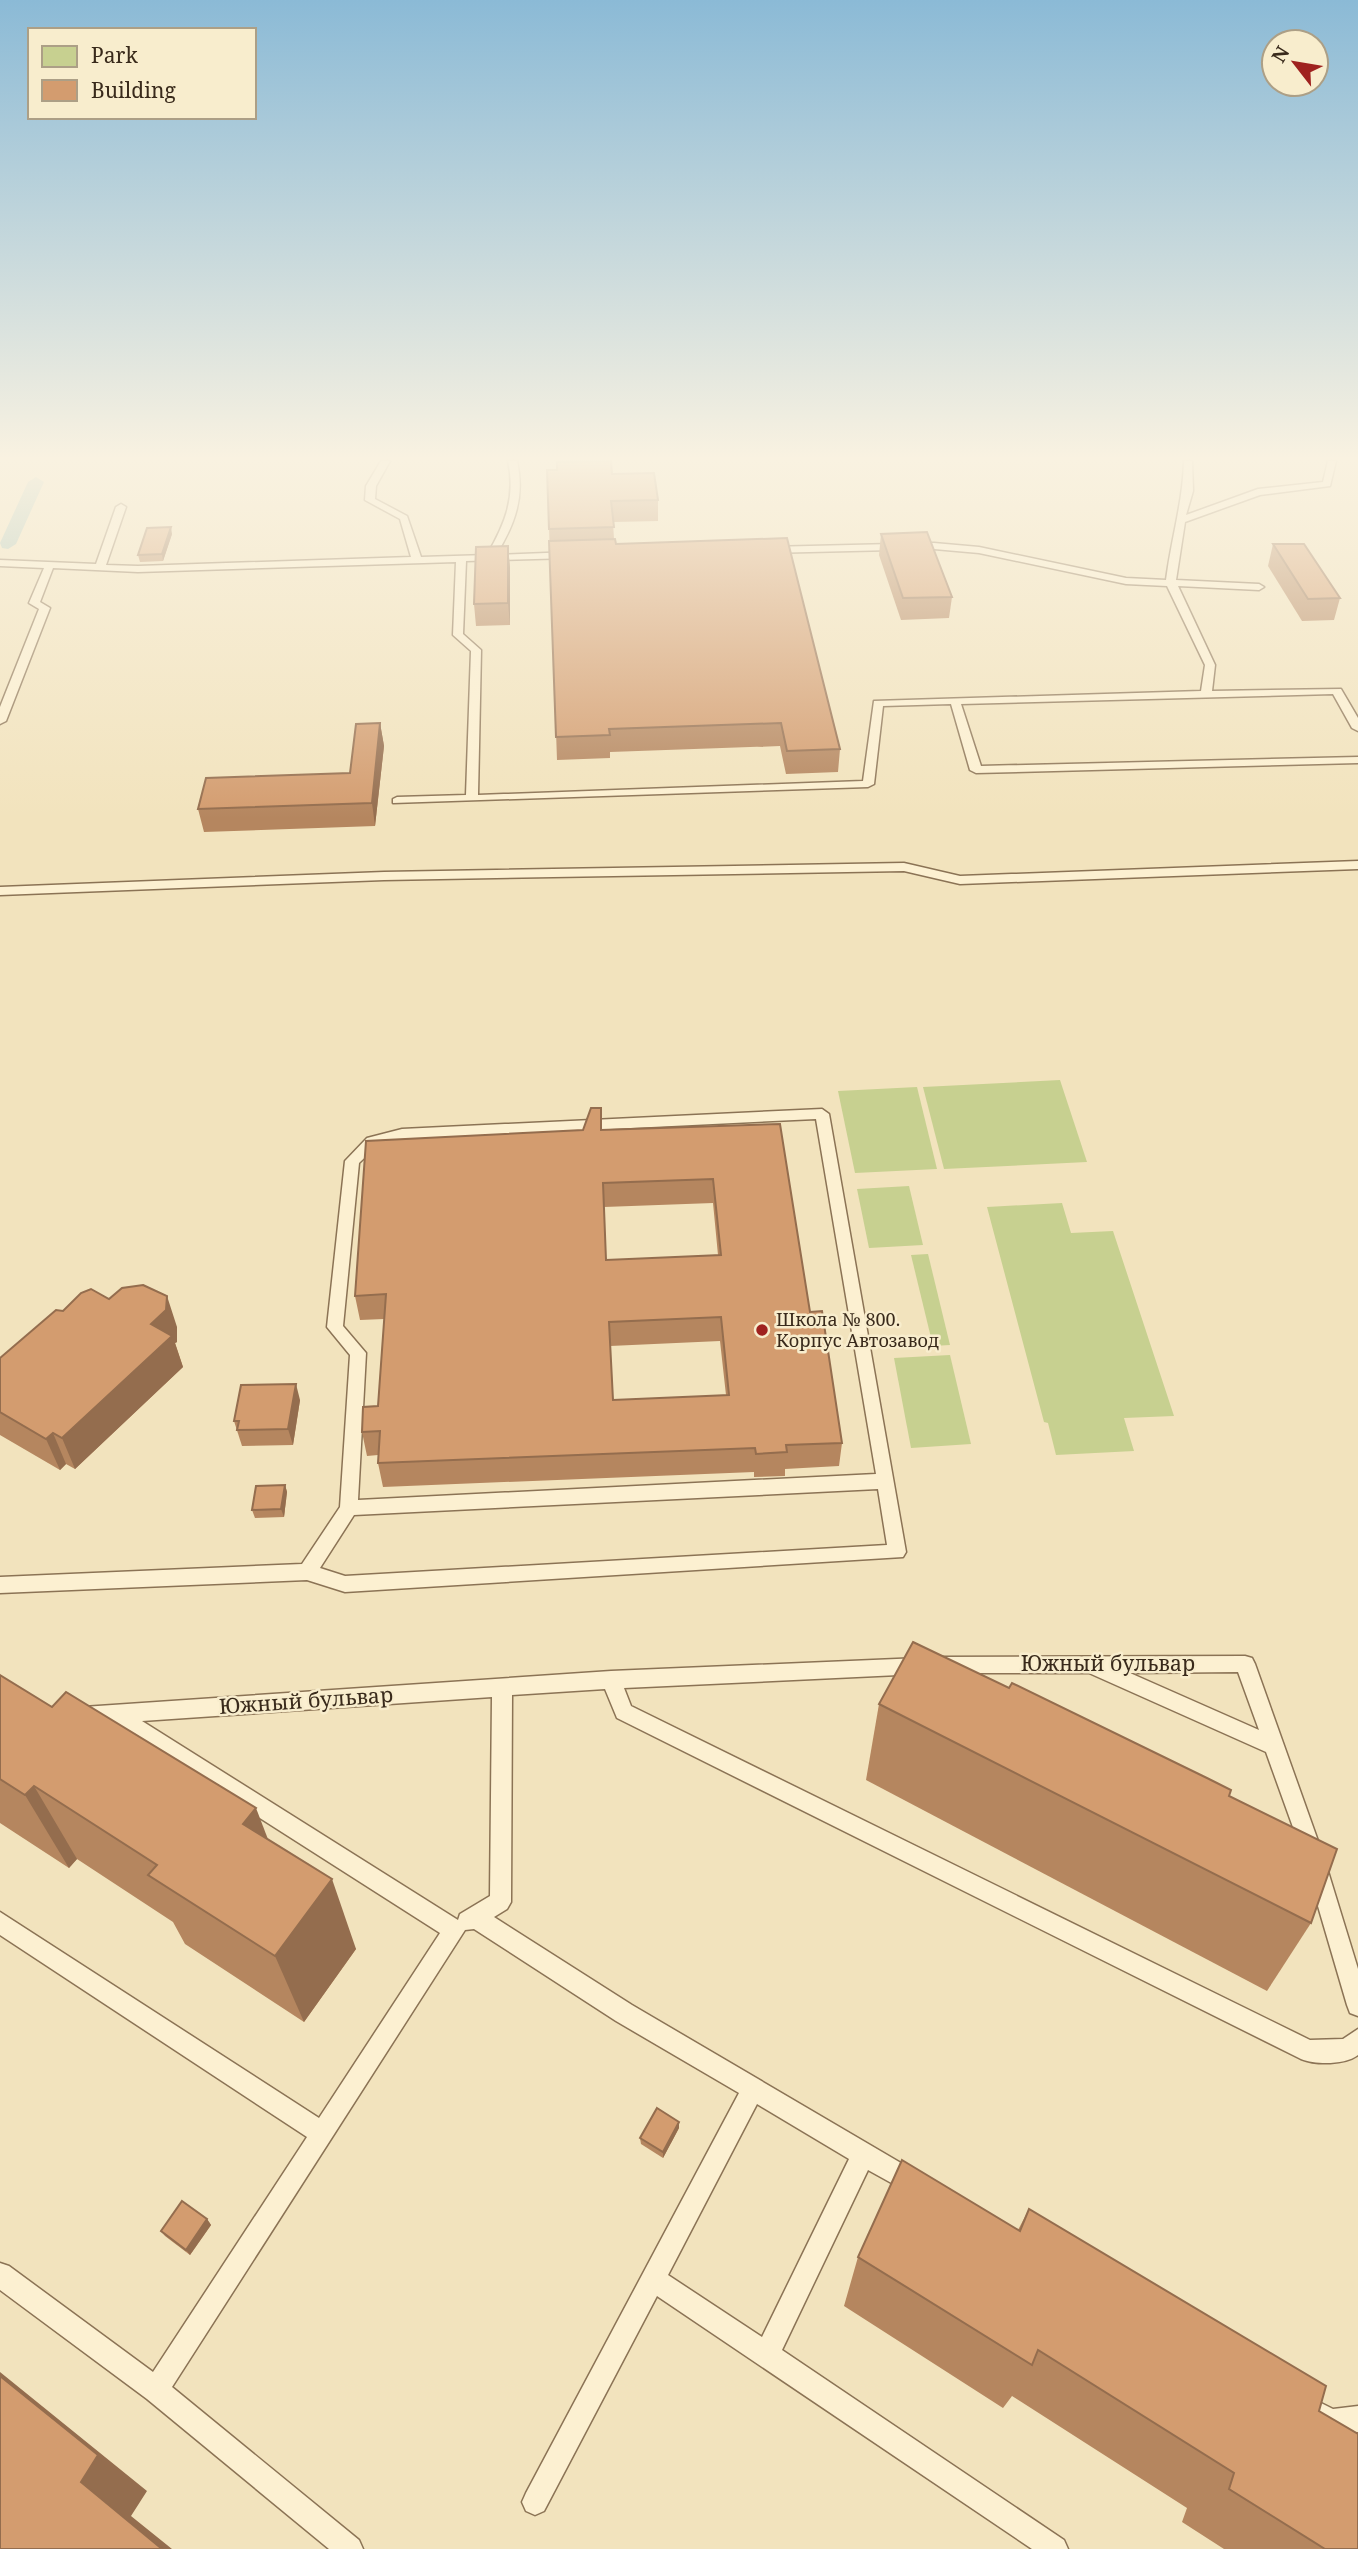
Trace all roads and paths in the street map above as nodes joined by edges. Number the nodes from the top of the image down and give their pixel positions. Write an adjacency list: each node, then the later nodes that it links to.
1 (43, 580): 9 (lane)
2 (460, 580): 12 (lane)
3 (1121, 580): 5 (lane)
4 (1171, 580): 5 (lane)
5 (1171, 583): 6 (lane); 7 (lane)
6 (1259, 587)
7 (1206, 695): 8 (lane); 10 (lane)
8 (955, 701): 11 (lane); 12 (lane)
9 (0, 721)
10 (1358, 728)
11 (1358, 760)
12 (472, 799): 13 (lane)
13 (397, 801)
14 (1358, 865): 15 (lane)
15 (0, 891)
16 (886, 1481): 17 (lane); 17 (lane); 18 (lane)
17 (349, 1508): 18 (lane)
18 (307, 1573): 19 (lane)
19 (0, 1585)
20 (927, 1665): 21 (lane, Южный бульвар); 22 (lane, Южный бульвар); 23 (lane)
21 (1090, 1665): 27 (lane); 27 (lane, Южный бульвар)
22 (611, 1680): 24 (lane, Южный бульвар); 34 (lane)
23 (965, 1684)
24 (502, 1687): 25 (lane, Южный бульвар); 30 (lane)
25 (114, 1714): 26 (lane, Южный бульвар); 32 (lane)
26 (63, 1717)
27 (1274, 1746): 29 (lane, Южный бульвар)
28 (1288, 1842): 29 (lane)
29 (1312, 1855): 33 (lane, Южный бульвар)
30 (474, 1917): 32 (lane); 35 (lane)
31 (0, 1923): 36 (lane)
32 (454, 1930): 36 (lane)
33 (1358, 2005)
34 (1358, 2040)
35 (753, 2090): 37 (lane); 40 (lane)
36 (322, 2133): 42 (lane)
37 (863, 2154): 38 (lane); 41 (lane)
38 (935, 2195)
39 (0, 2275): 42 (lane)
40 (653, 2278): 41 (lane); 45 (lane)
41 (767, 2355): 47 (lane)
42 (156, 2390): 46 (lane)
43 (1295, 2401): 44 (lane)
44 (1358, 2419)
45 (535, 2502)
46 (350, 2549)
47 (1055, 2549)

